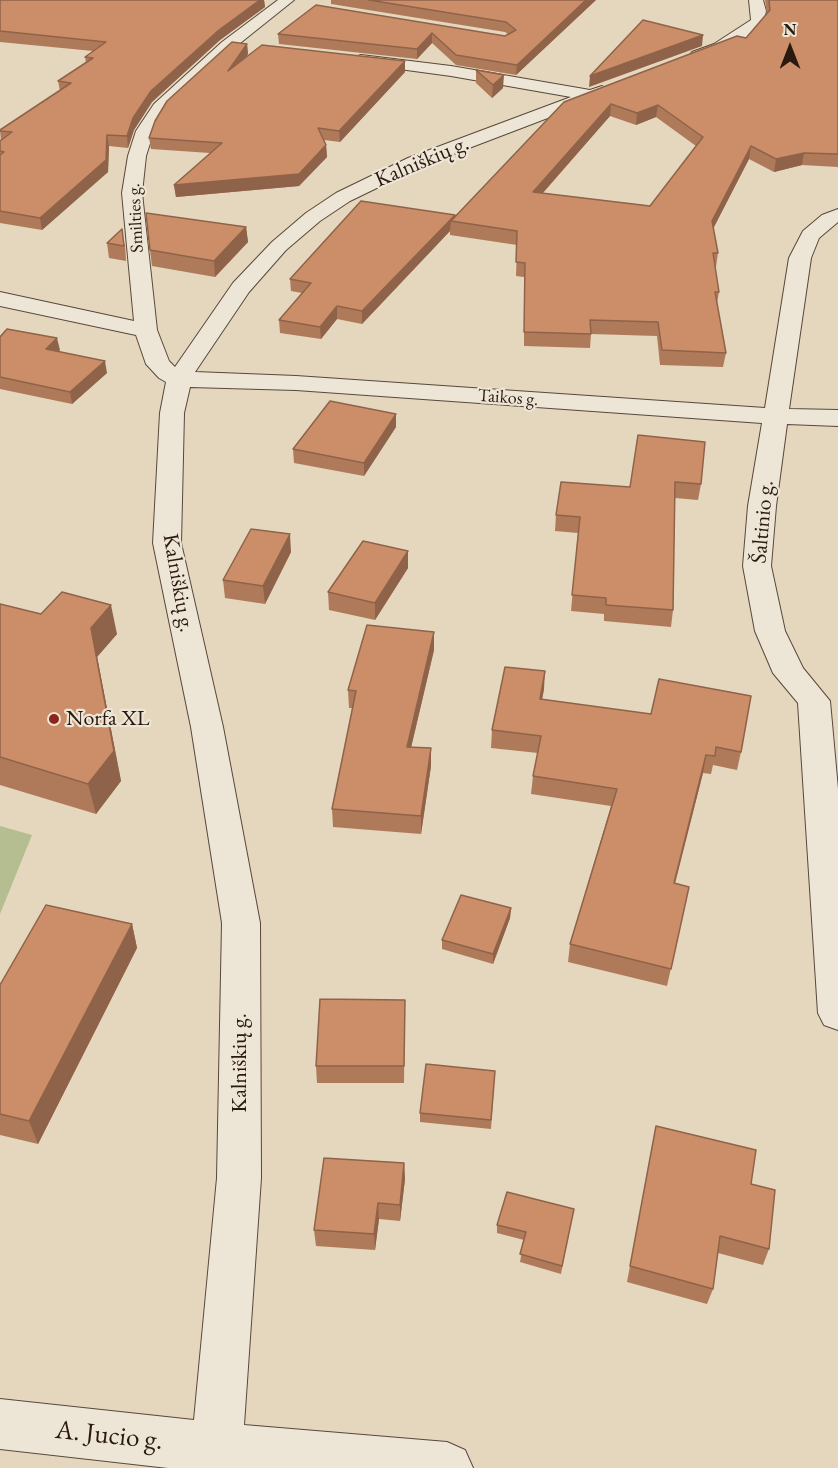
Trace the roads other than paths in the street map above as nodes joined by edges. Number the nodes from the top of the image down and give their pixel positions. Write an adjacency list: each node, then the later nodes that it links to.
1 (258, 0): 3 (street)
2 (756, 0): 7 (street)
3 (291, 3): 4 (street, Smilties g.)
4 (228, 45): 5 (street); 12 (street, Smilties g.)
5 (251, 48)
6 (345, 58): 9 (street)
7 (679, 63)
8 (624, 83): 9 (street, Kalniškių g.)
9 (591, 95): 13 (street, Kalniškių g.)
10 (838, 215): 14 (street, Šaltinio g.)
11 (0, 299): 12 (street)
12 (146, 330): 13 (street, Smilties g.)
13 (179, 379): 14 (street, Taikos g.); 19 (street, Kalniškių g.)
14 (776, 416): 15 (street, Taikos g.); 16 (street, Šaltinio g.)
15 (838, 418)
16 (826, 704): 17 (street, Šaltinio g.)
17 (838, 1013)
18 (0, 1424): 19 (street, A. Jucio g.)
19 (216, 1458): 20 (street, A. Jucio g.)
20 (447, 1468)

